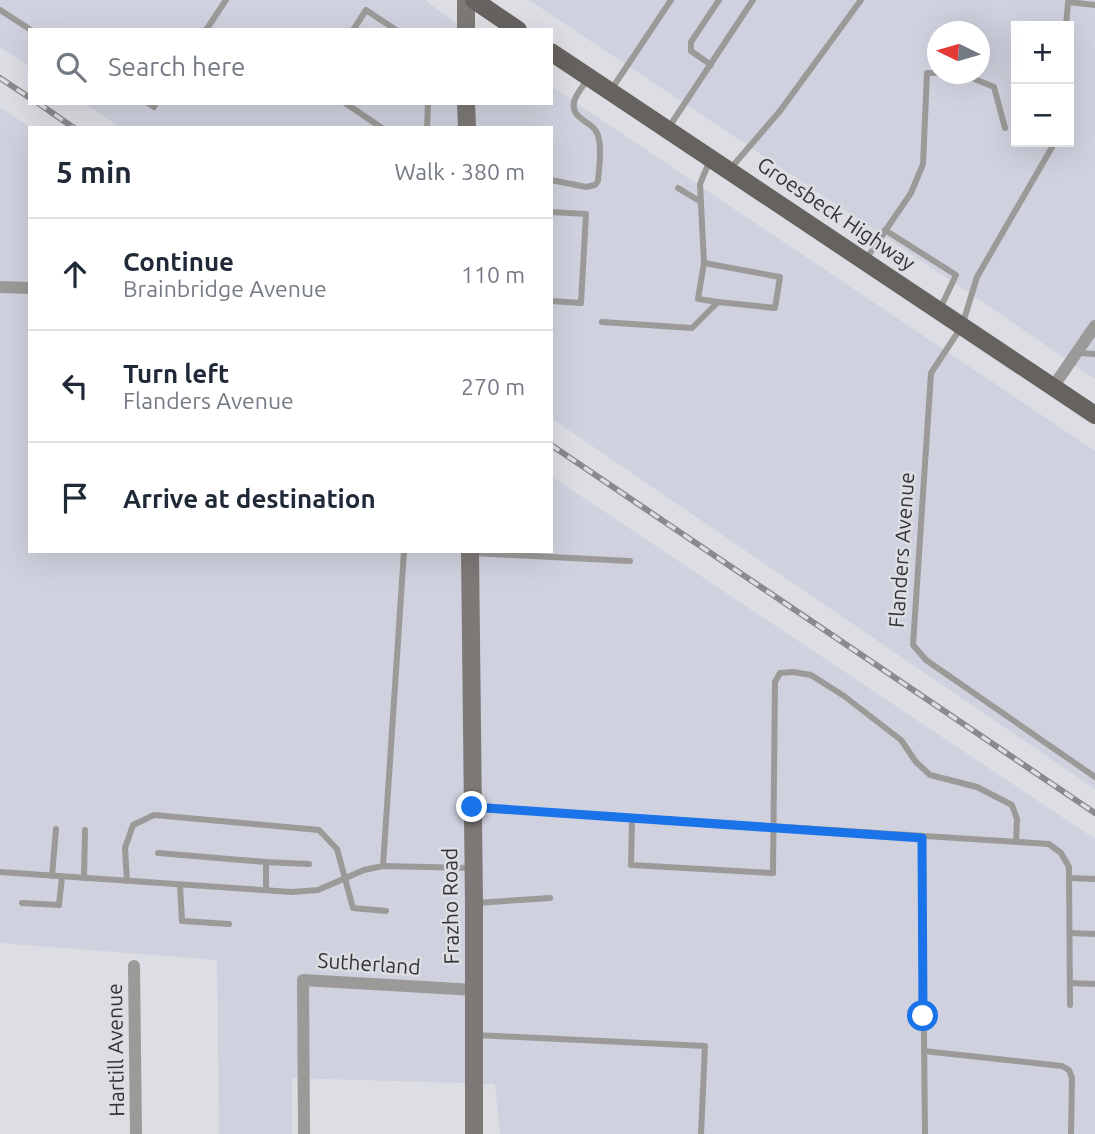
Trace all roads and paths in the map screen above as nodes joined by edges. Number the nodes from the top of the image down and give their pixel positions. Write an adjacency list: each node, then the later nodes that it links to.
1 (226, 0): 12 (lane)
2 (466, 0): 15 (street)
3 (474, 0): 16 (main road)
4 (671, 0): 22 (lane)
5 (719, 0): 18 (lane)
6 (753, 0): 18 (lane)
7 (861, 0): 33 (lane)
8 (1095, 5): 10 (lane)
9 (0, 10): 11 (lane)
10 (1066, 21)
11 (28, 28)
12 (207, 28)
13 (354, 28): 14 (lane)
14 (393, 28)
15 (466, 28)
16 (515, 28)
17 (553, 53): 20 (main road, Groesbeck Highway)
18 (711, 65): 30 (lane)
19 (927, 72): 38 (lane)
20 (589, 77): 22 (main road, Groesbeck Highway); 34 (lane)
21 (987, 84): 29 (lane)
22 (610, 91): 30 (main road, Groesbeck Highway)
23 (348, 105): 26 (lane)
24 (428, 105): 27 (lane)
25 (466, 105): 28 (street)
26 (379, 126)
27 (427, 126)
28 (467, 126)
29 (1004, 128)
30 (667, 129): 32 (main road, Groesbeck Highway)
31 (1052, 147): 47 (lane)
32 (711, 159): 33 (main road, Groesbeck Highway); 36 (lane)
33 (729, 171): 39 (main road, Groesbeck Highway)
34 (553, 180)
35 (678, 188): 36 (lane)
36 (701, 202): 40 (lane)
37 (553, 212): 43 (lane)
38 (885, 230): 39 (lane); 45 (lane)
39 (865, 261): 45 (main road, Groesbeck Highway)
40 (704, 263): 44 (lane); 44 (lane)
41 (0, 287): 42 (street)
42 (28, 288)
43 (553, 301)
44 (718, 302): 46 (lane)
45 (940, 311): 47 (main road, Groesbeck Highway)
46 (602, 322)
47 (962, 326): 51 (main road, Groesbeck Highway); 57 (lane, Flanders Avenue)
48 (1095, 326): 49 (street)
49 (1078, 353): 50 (lane); 51 (street)
50 (1095, 354)
51 (1054, 387): 52 (main road, Groesbeck Highway)
52 (1095, 415)
53 (404, 553): 68 (lane)
54 (470, 553): 58 (street, Frazho Road)
55 (488, 553): 56 (lane)
56 (631, 561)
57 (1095, 777)
58 (472, 807): 59 (lane); 69 (street, Frazho Road)
59 (632, 818): 60 (lane); 60 (lane)
60 (773, 827): 63 (lane); 64 (lane)
61 (56, 829): 71 (lane)
62 (85, 830): 73 (lane)
63 (922, 838): 64 (lane); 93 (lane)
64 (1016, 842): 74 (lane)
65 (158, 853): 66 (lane)
66 (265, 862): 67 (lane); 79 (lane)
67 (309, 864)
68 (383, 866): 69 (lane); 75 (lane)
69 (474, 868): 82 (street, Frazho Road)
70 (0, 872): 71 (lane)
71 (52, 876): 72 (lane)
72 (62, 877): 73 (lane); 81 (lane)
73 (84, 878): 77 (lane)
74 (1070, 878): 76 (lane); 85 (lane)
75 (345, 879): 77 (lane); 79 (lane); 83 (lane)
76 (1095, 879)
77 (127, 881): 78 (lane)
78 (180, 885): 79 (lane); 84 (lane)
79 (265, 890)
80 (550, 898): 82 (lane)
81 (22, 903)
82 (474, 904): 90 (street, Frazho Road)
83 (386, 911)
84 (229, 924)
85 (1070, 933): 86 (lane); 88 (lane)
86 (1095, 934)
87 (134, 966): 94 (street, Hartill Avenue)
88 (1070, 983): 89 (lane); 91 (lane)
89 (1095, 984)
90 (475, 990): 92 (street, Frazho Road); 95 (street, Sutherland)
91 (1070, 1005)
92 (474, 1035): 96 (street, Frazho Road); 97 (lane)
93 (924, 1051): 98 (lane); 99 (lane)
94 (136, 1134)
95 (304, 1134)
96 (474, 1134)
97 (701, 1134)
98 (925, 1134)
99 (1071, 1134)

